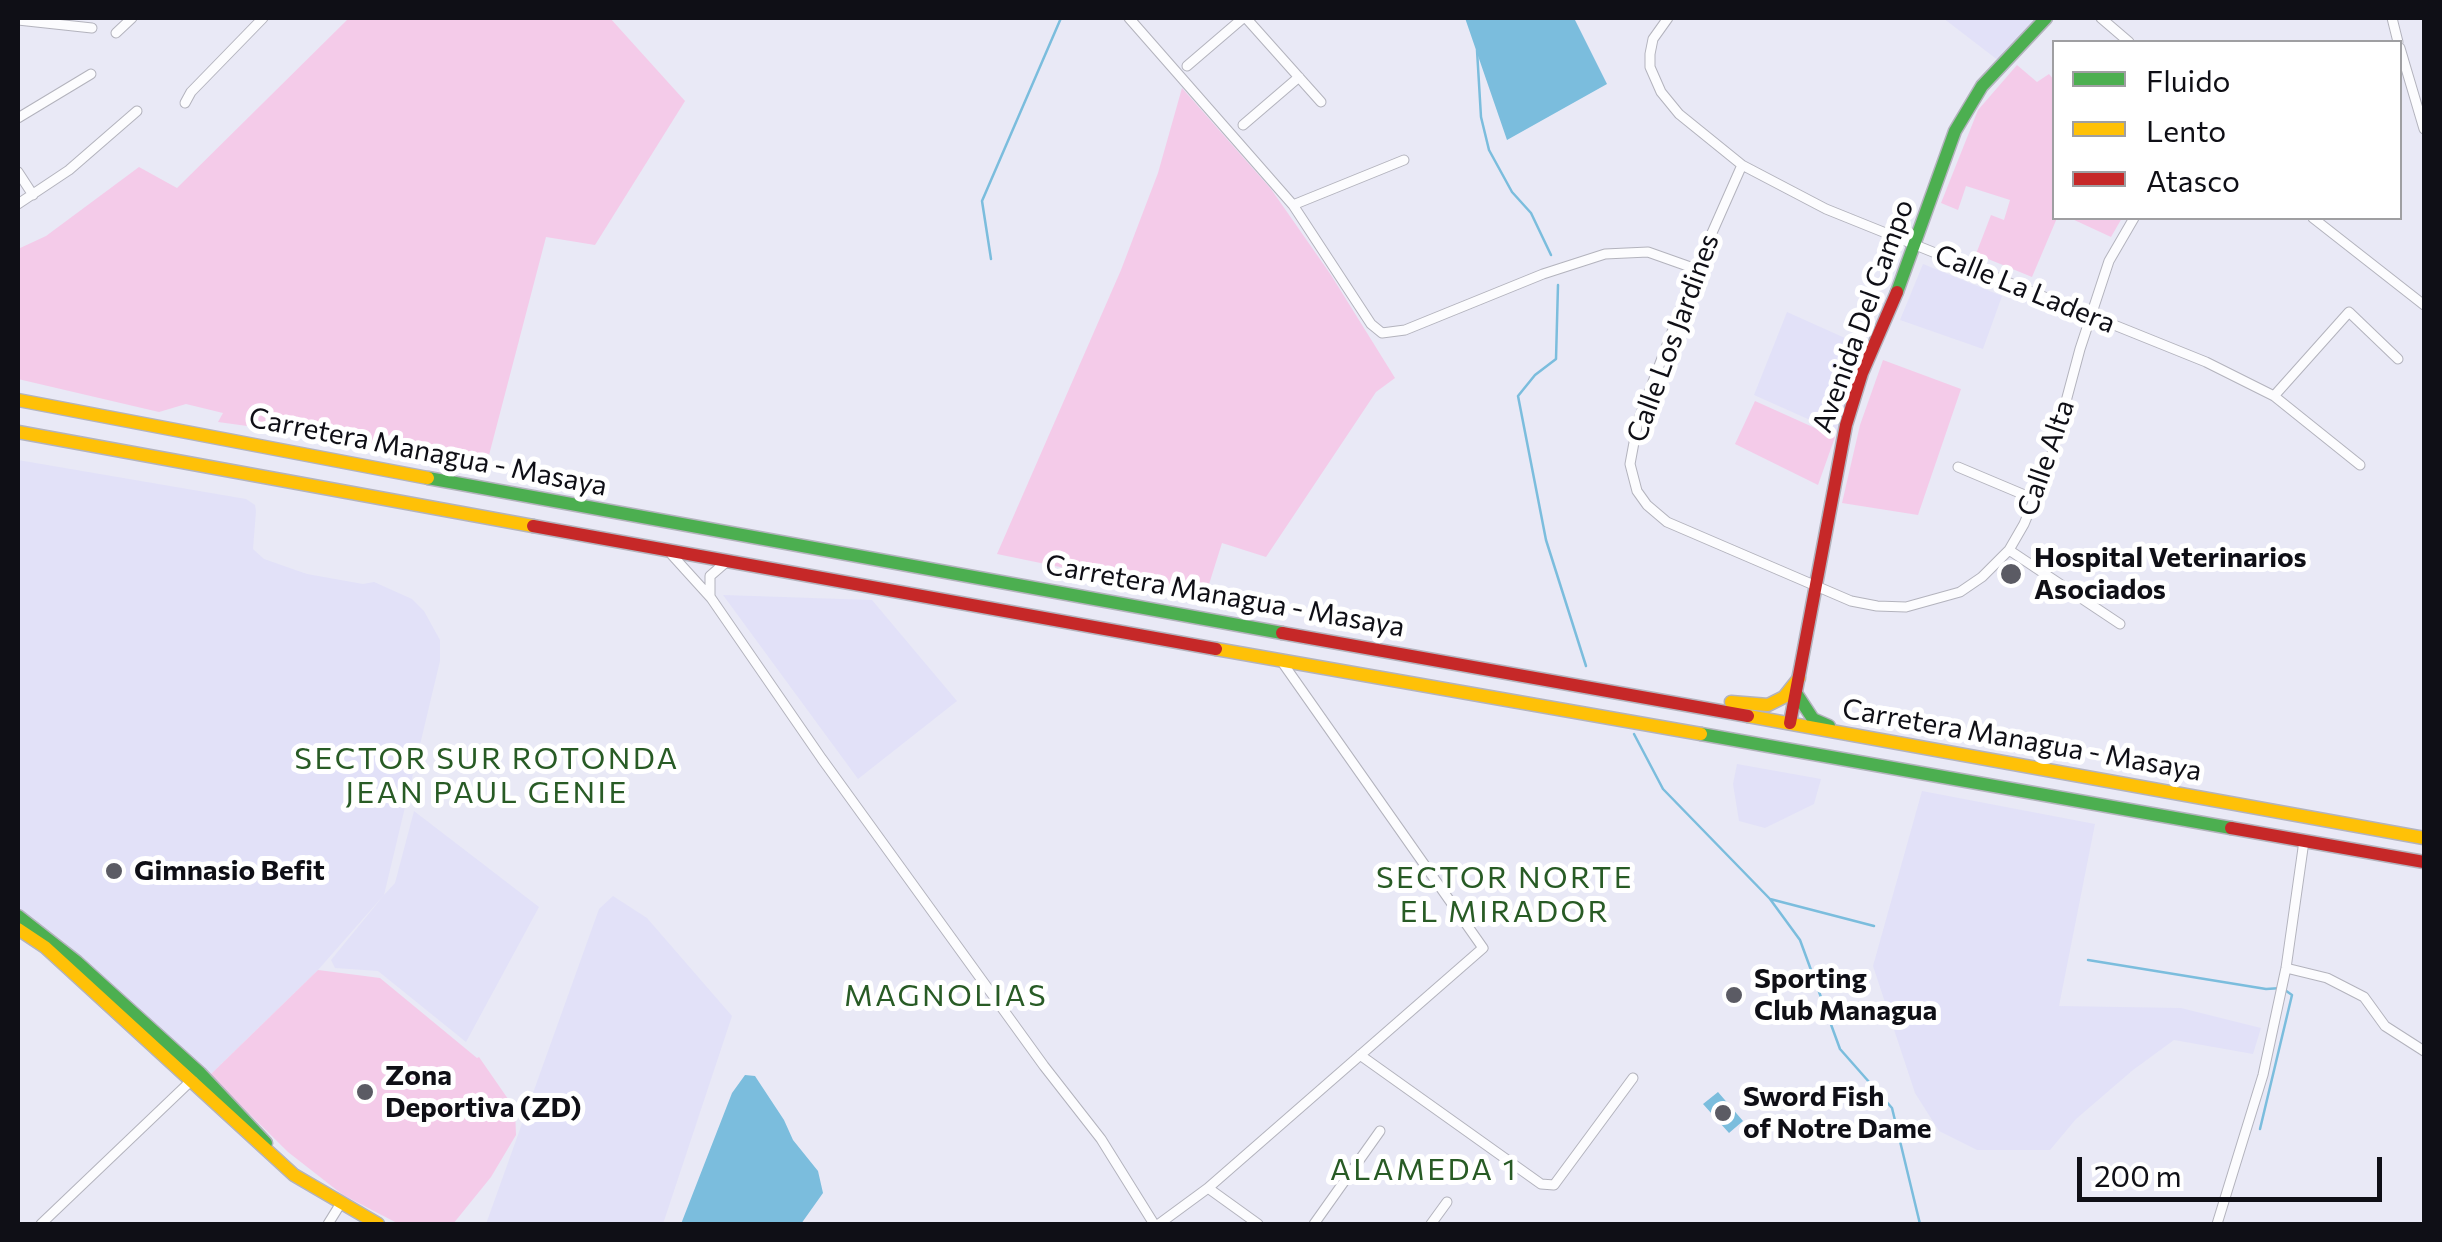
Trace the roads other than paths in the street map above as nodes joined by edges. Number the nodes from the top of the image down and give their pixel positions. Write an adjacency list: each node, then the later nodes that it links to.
1 (132, 18): 10 (street)
2 (264, 18): 17 (street)
3 (1130, 18): 27 (street)
4 (1245, 18): 12 (street); 14 (street)
5 (1668, 18): 23 (street, Calle La Ladera)
6 (2046, 18): 30 (main road, Avenida Del Campo)
7 (2101, 18): 11 (street)
8 (18, 20): 9 (street)
9 (92, 28)
10 (116, 33)
11 (2127, 40)
12 (1187, 66)
13 (92, 74): 19 (street)
14 (1299, 76): 16 (street); 20 (street)
15 (2404, 82): 21 (street)
16 (1322, 102)
17 (186, 103)
18 (137, 111): 25 (street)
19 (18, 118)
20 (1243, 125)
21 (2424, 129)
22 (1404, 160): 27 (street)
23 (1742, 165): 30 (street, Calle La Ladera); 31 (street, Calle Los Jardines)
24 (18, 172): 25 (street)
25 (33, 195): 26 (street)
26 (18, 204)
27 (1293, 205): 31 (street)
28 (2133, 220): 33 (street, Calle Alta)
29 (2315, 220): 32 (street)
30 (1916, 244): 33 (street, Calle La Ladera); 44 (main road, Avenida Del Campo)
31 (1696, 269): 44 (street, Calle Los Jardines)
32 (2424, 304)
33 (2091, 316): 35 (street, Calle La Ladera); 40 (street, Calle Alta)
34 (2398, 359): 35 (street)
35 (2274, 396): 38 (street, Calle La Ladera)
36 (18, 400): 49 (main road, Carretera Managua - Masaya)
37 (18, 432): 41 (main road, Carretera Managua - Masaya)
38 (2360, 465)
39 (1958, 468): 40 (street)
40 (2034, 499): 42 (street, Calle Alta)
41 (661, 548): 43 (main road, Carretera Managua - Masaya); 45 (street)
42 (2009, 550): 44 (street, Calle Alta); 46 (street)
43 (728, 561): 45 (street); 47 (main road, Carretera Managua - Masaya)
44 (1814, 586): 48 (main road, Avenida Del Campo)
45 (711, 598): 72 (street)
46 (2120, 624)
47 (1280, 660): 51 (main road, Carretera Managua - Masaya); 62 (street)
48 (1798, 685): 49 (main road); 50 (main road, Avenida Del Campo); 52 (main road)
49 (1702, 707): 50 (main road, Carretera Managua - Masaya)
50 (1790, 723): 51 (main road); 52 (main road, Carretera Managua - Masaya); 53 (main road)
51 (1668, 729): 53 (main road, Carretera Managua - Masaya)
52 (1838, 731): 54 (main road, Carretera Managua - Masaya)
53 (1893, 768): 56 (main road, Carretera Managua - Masaya)
54 (2212, 800): 55 (main road, Carretera Managua - Masaya); 56 (main road)
55 (2421, 837): 56 (main road)
56 (2304, 841): 57 (main road, Carretera Managua - Masaya); 60 (street)
57 (2424, 862)
58 (18, 916): 63 (main road)
59 (20, 935): 63 (main road)
60 (2286, 968): 61 (street); 76 (street)
61 (2424, 1051)
62 (1360, 1055): 64 (street); 66 (street)
63 (195, 1078): 68 (main road); 69 (street)
64 (1633, 1078)
65 (1380, 1131): 74 (street)
66 (1208, 1188): 72 (street); 73 (street)
67 (1448, 1202): 75 (street)
68 (341, 1203): 70 (street); 71 (main road)
69 (40, 1224)
70 (328, 1224)
71 (378, 1224)
72 (1157, 1224)
73 (1258, 1224)
74 (1314, 1224)
75 (1431, 1224)
76 (2217, 1224)

